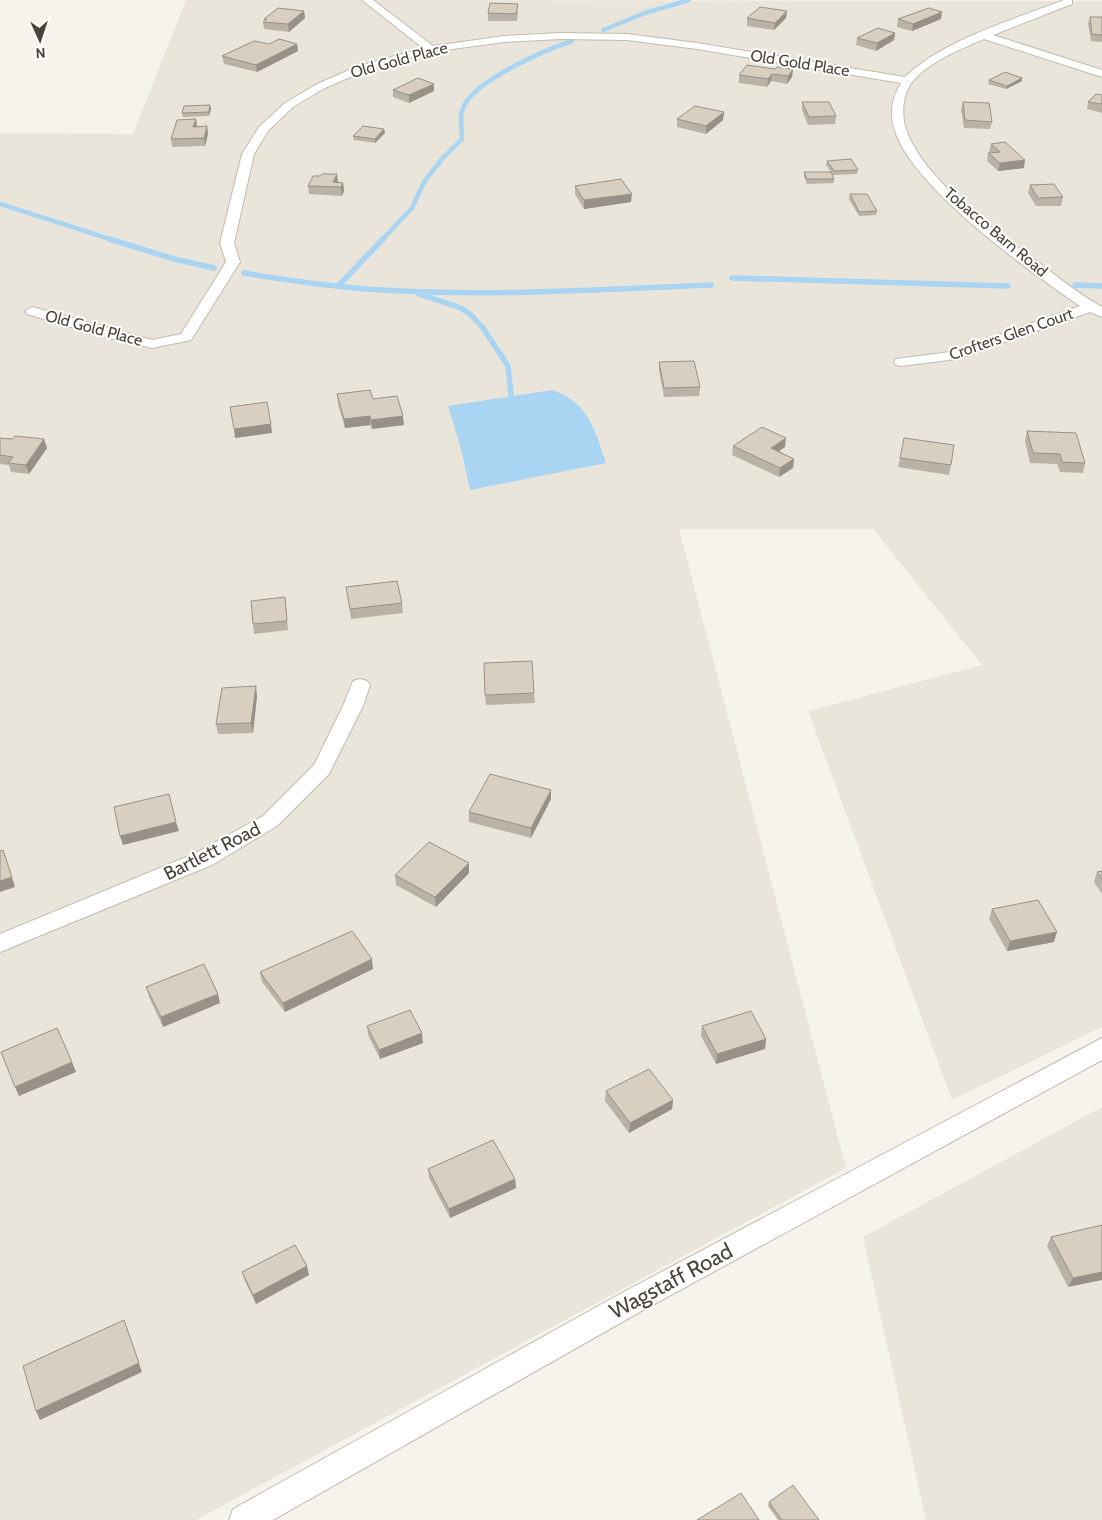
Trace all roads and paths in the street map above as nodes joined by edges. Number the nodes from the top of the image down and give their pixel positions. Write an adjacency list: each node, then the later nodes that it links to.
1 (367, 0): 4 (street)
2 (1068, 2): 3 (street)
3 (985, 36): 5 (street); 6 (street)
4 (432, 49): 6 (street, Old Gold Place); 8 (street, Old Gold Place)
5 (1102, 74)
6 (907, 81): 7 (street, Tobacco Barn Road)
7 (1096, 310): 9 (street, Crofters Glen Court)
8 (32, 311)
9 (901, 362)
10 (360, 685): 11 (street, Bartlett Road)
11 (0, 943)
12 (1102, 1048): 13 (street, Wagstaff Road)
13 (244, 1520)

